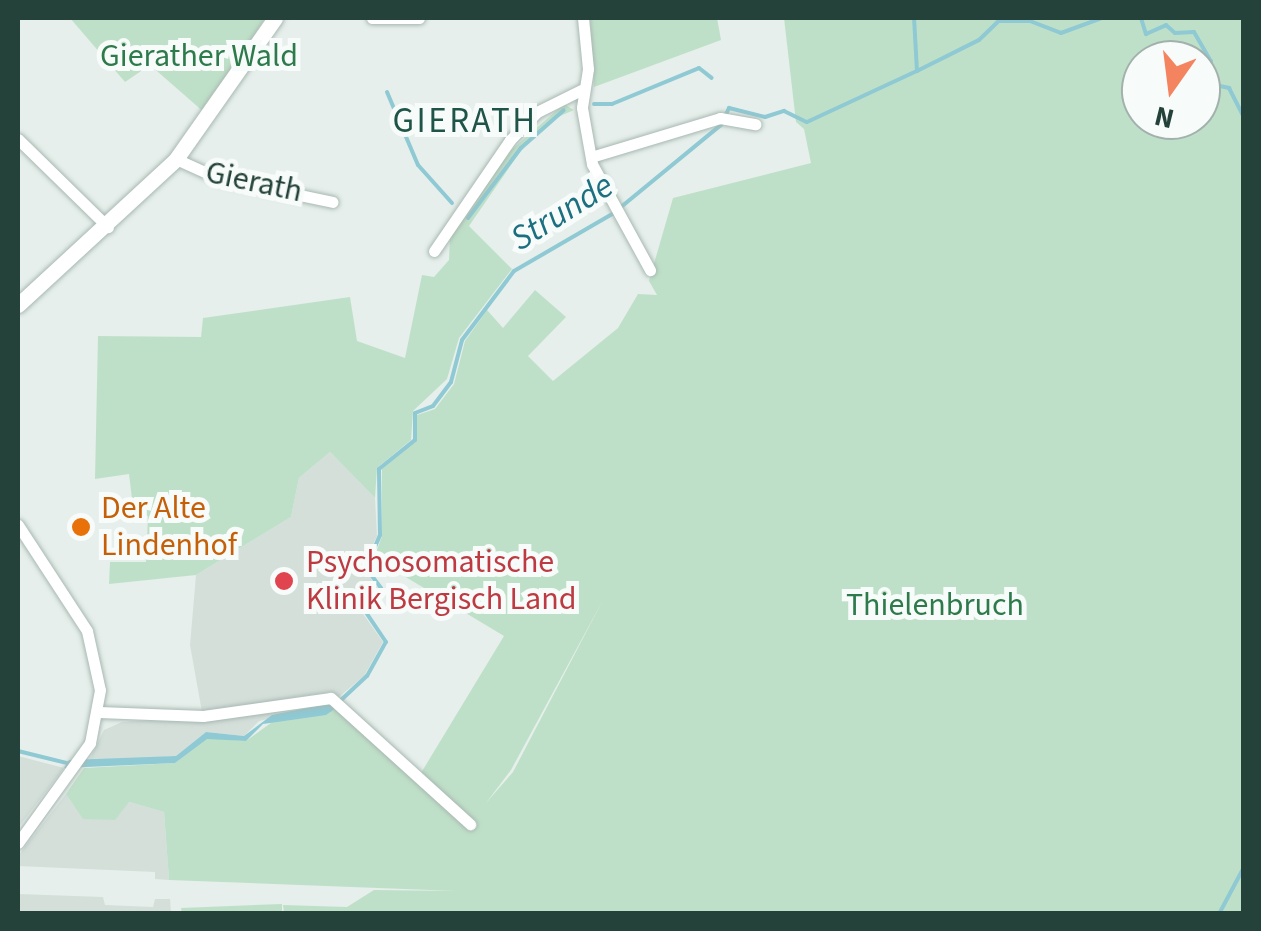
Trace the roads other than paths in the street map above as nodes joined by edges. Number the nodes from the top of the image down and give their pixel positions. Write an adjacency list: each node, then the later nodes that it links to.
1 (275, 18): 9 (street)
2 (372, 18): 3 (street)
3 (419, 18)
4 (583, 18): 5 (street)
5 (581, 90): 8 (street); 12 (street)
6 (755, 124): 8 (street)
7 (18, 139): 11 (street)
8 (591, 157): 13 (street)
9 (176, 159): 10 (street, Gierath); 11 (street)
10 (332, 202)
11 (108, 227): 14 (street)
12 (434, 251)
13 (650, 270)
14 (18, 305)
15 (18, 525): 16 (street)
16 (98, 712): 17 (street); 18 (street)
17 (470, 824)
18 (18, 843)

